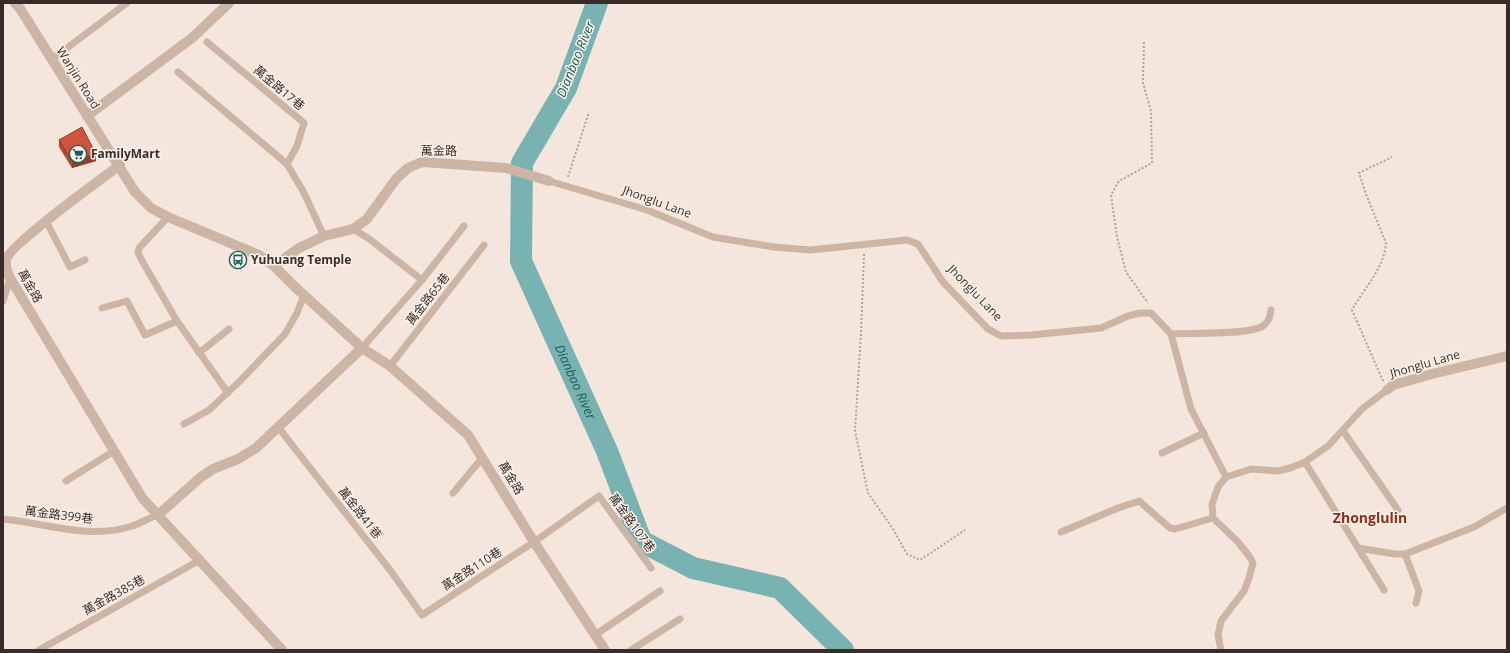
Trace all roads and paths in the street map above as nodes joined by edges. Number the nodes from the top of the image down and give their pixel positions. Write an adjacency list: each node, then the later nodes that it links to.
1 (15, 3): 6 (street, Wanjin Road)
2 (127, 3): 6 (lane)
3 (229, 3): 9 (street)
4 (206, 42): 11 (lane, 萬金路17巷)
5 (1144, 42): 30 (path)
6 (51, 60): 9 (street, Wanjin Road)
7 (178, 72): 11 (lane)
8 (589, 112): 14 (path)
9 (87, 116): 12 (street, Wanjin Road)
10 (1392, 157): 38 (path)
11 (287, 164): 19 (lane)
12 (120, 166): 15 (street, 萬金路); 16 (street, 萬金路)
13 (549, 181): 14 (lane, Jhonglu Lane); 18 (street, 萬金路)
14 (566, 186): 21 (lane, Jhonglu Lane)
15 (168, 217): 23 (street, 萬金路); 31 (lane)
16 (46, 221): 22 (lane); 24 (street, 萬金路)
17 (464, 226): 25 (lane)
18 (353, 229): 19 (street, 萬金路); 25 (lane)
19 (324, 236): 23 (street, 萬金路)
20 (484, 245): 37 (lane, 萬金路65巷)
21 (864, 245): 30 (lane, Jhonglu Lane); 56 (path)
22 (86, 260)
23 (274, 266): 26 (street, 萬金路)
24 (10, 278): 27 (lane); 44 (street, 萬金路)
25 (422, 280): 34 (lane)
26 (304, 295): 34 (street, 萬金路); 39 (lane)
27 (3, 301)
28 (102, 308): 31 (lane)
29 (1271, 310): 33 (lane)
30 (1151, 313): 33 (lane)
31 (177, 321): 35 (lane)
32 (229, 329): 35 (lane)
33 (1170, 334): 43 (lane)
34 (362, 348): 37 (street, 萬金路); 41 (street)
35 (200, 353): 39 (lane)
36 (1507, 356): 38 (street, Jhonglu Lane)
37 (390, 366): 46 (street, 萬金路)
38 (1387, 390): 42 (lane, Jhonglu Lane)
39 (228, 393): 40 (lane)
40 (184, 424)
41 (278, 427): 53 (street); 66 (lane, 萬金路41巷)
42 (1343, 431): 47 (lane, Jhonglu Lane); 52 (lane)
43 (1204, 434): 45 (lane); 48 (lane)
44 (114, 451): 49 (lane); 53 (street, 萬金路)
45 (1162, 453)
46 (483, 458): 50 (lane); 58 (street, 萬金路)
47 (1305, 462): 48 (lane, Jhonglu Lane); 59 (lane)
48 (1226, 477): 54 (lane)
49 (66, 481)
50 (453, 493)
51 (1507, 508): 60 (lane)
52 (1398, 510)
53 (158, 515): 55 (lane, 萬金路399巷); 61 (street, 萬金路)
54 (1213, 518): 57 (lane); 73 (lane)
55 (3, 520)
56 (965, 530)
57 (1062, 532)
58 (534, 542): 62 (lane, 萬金路107巷); 66 (lane, 萬金路110巷); 68 (street, 萬金路)
59 (1358, 548): 60 (lane); 63 (lane)
60 (1406, 554): 65 (lane)
61 (200, 560): 69 (lane, 萬金路385巷); 70 (street, 萬金路)
62 (651, 568)
63 (1384, 590)
64 (660, 591): 68 (lane)
65 (1416, 603)
66 (422, 615)
67 (680, 619): 72 (lane)
68 (595, 635): 71 (street, 萬金路)
69 (39, 650)
70 (282, 650)
71 (605, 650)
72 (631, 650)
73 (1221, 650)

